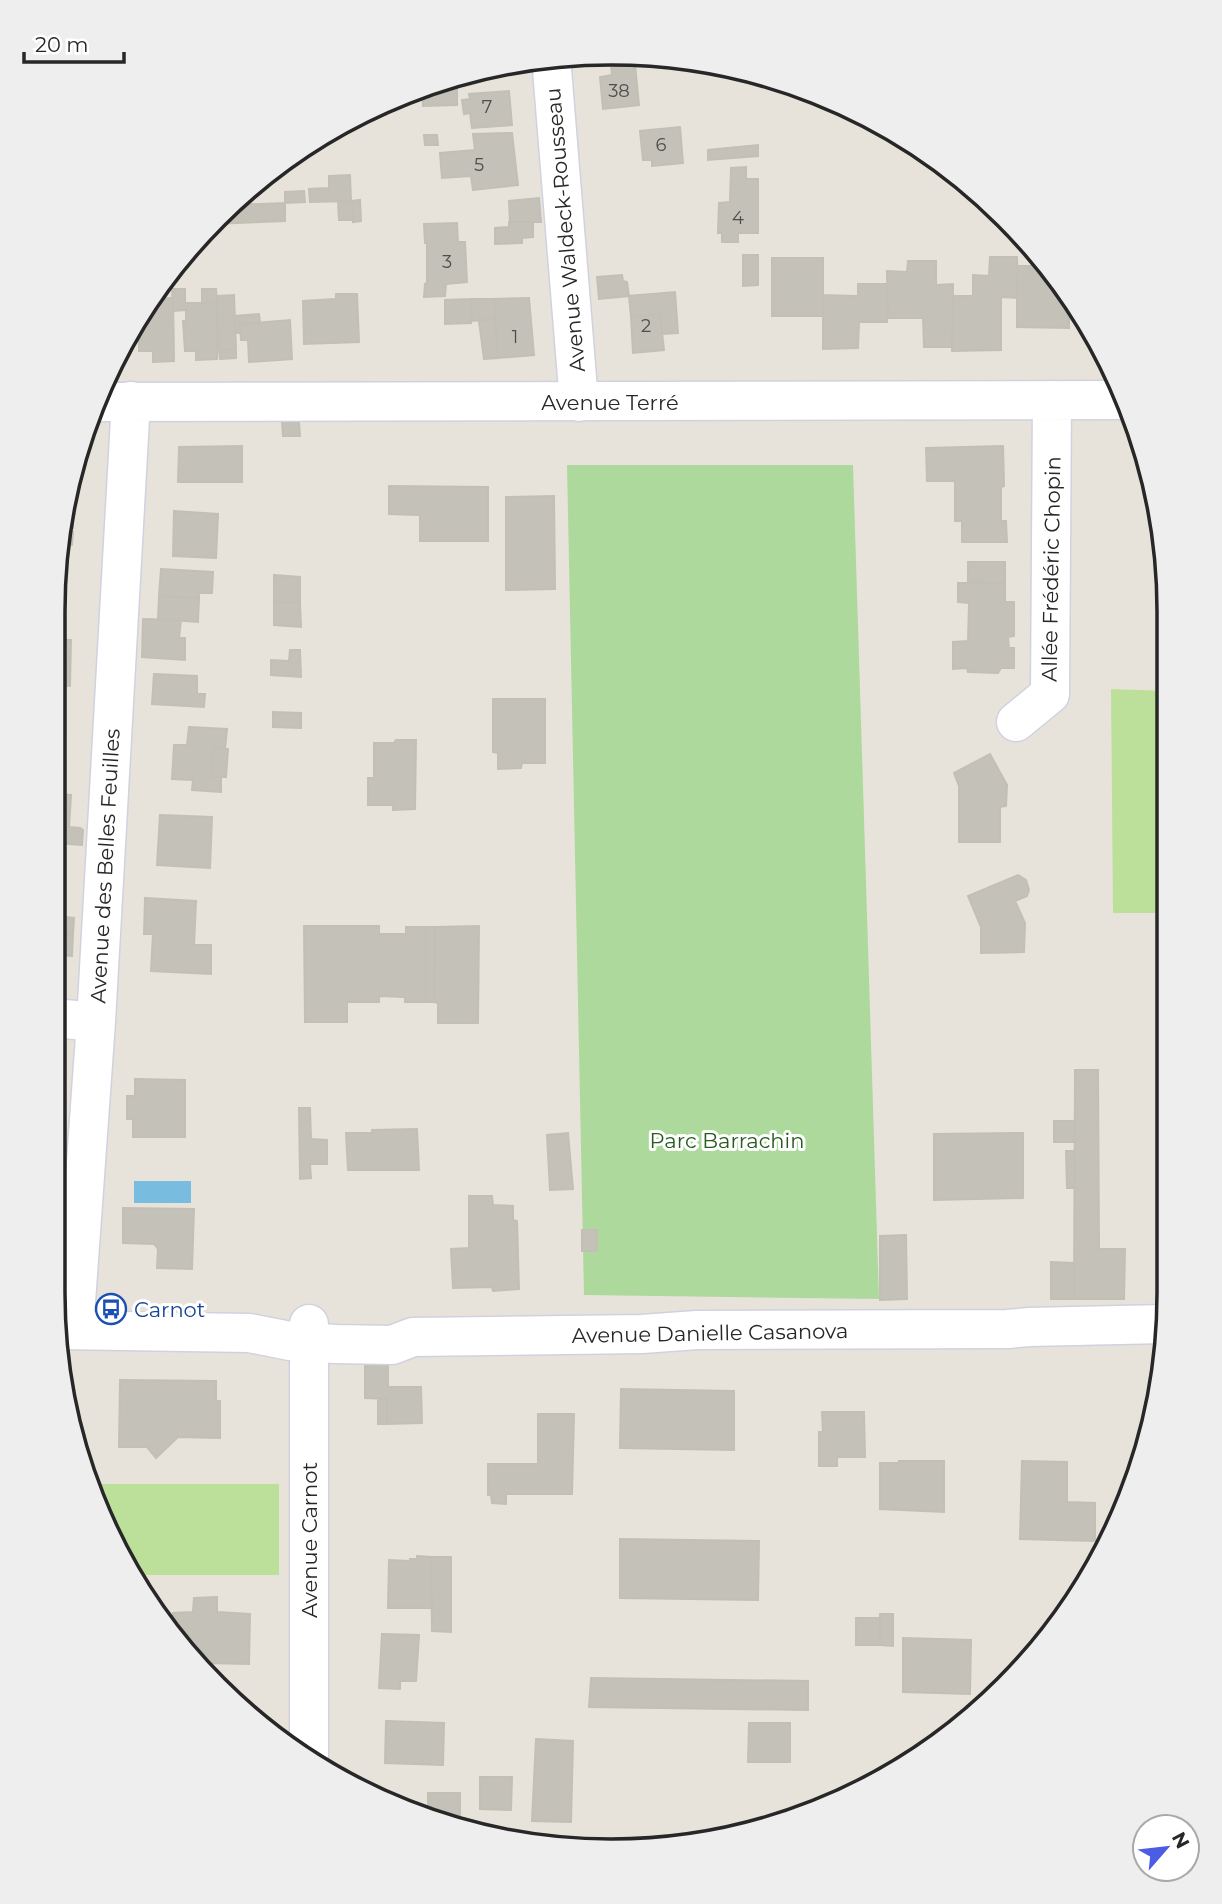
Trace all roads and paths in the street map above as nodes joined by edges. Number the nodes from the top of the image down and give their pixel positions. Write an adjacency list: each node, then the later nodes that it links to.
1 (552, 68): 6 (street, Avenue Waldeck-Rousseau)
2 (1052, 400): 3 (street, Avenue Terré); 6 (street, Avenue Terré); 7 (street, Allée Frédéric Chopin)
3 (1115, 400)
4 (131, 401): 5 (street, Avenue Terré); 6 (street, Avenue Terré); 9 (street, Avenue des Belles Feuilles)
5 (106, 402)
6 (579, 402)
7 (1016, 722)
8 (65, 1019): 9 (street)
9 (96, 1023): 12 (street, Avenue des Belles Feuilles)
10 (1156, 1324): 11 (street, Avenue Danielle Casanova)
11 (1008, 1329): 13 (street, Avenue Danielle Casanova); 14 (street, Avenue Danielle Casanova)
12 (66, 1330): 13 (street, Avenue Danielle Casanova)
13 (310, 1334): 15 (street, Avenue Carnot)
14 (1155, 1336)
15 (309, 1748)

